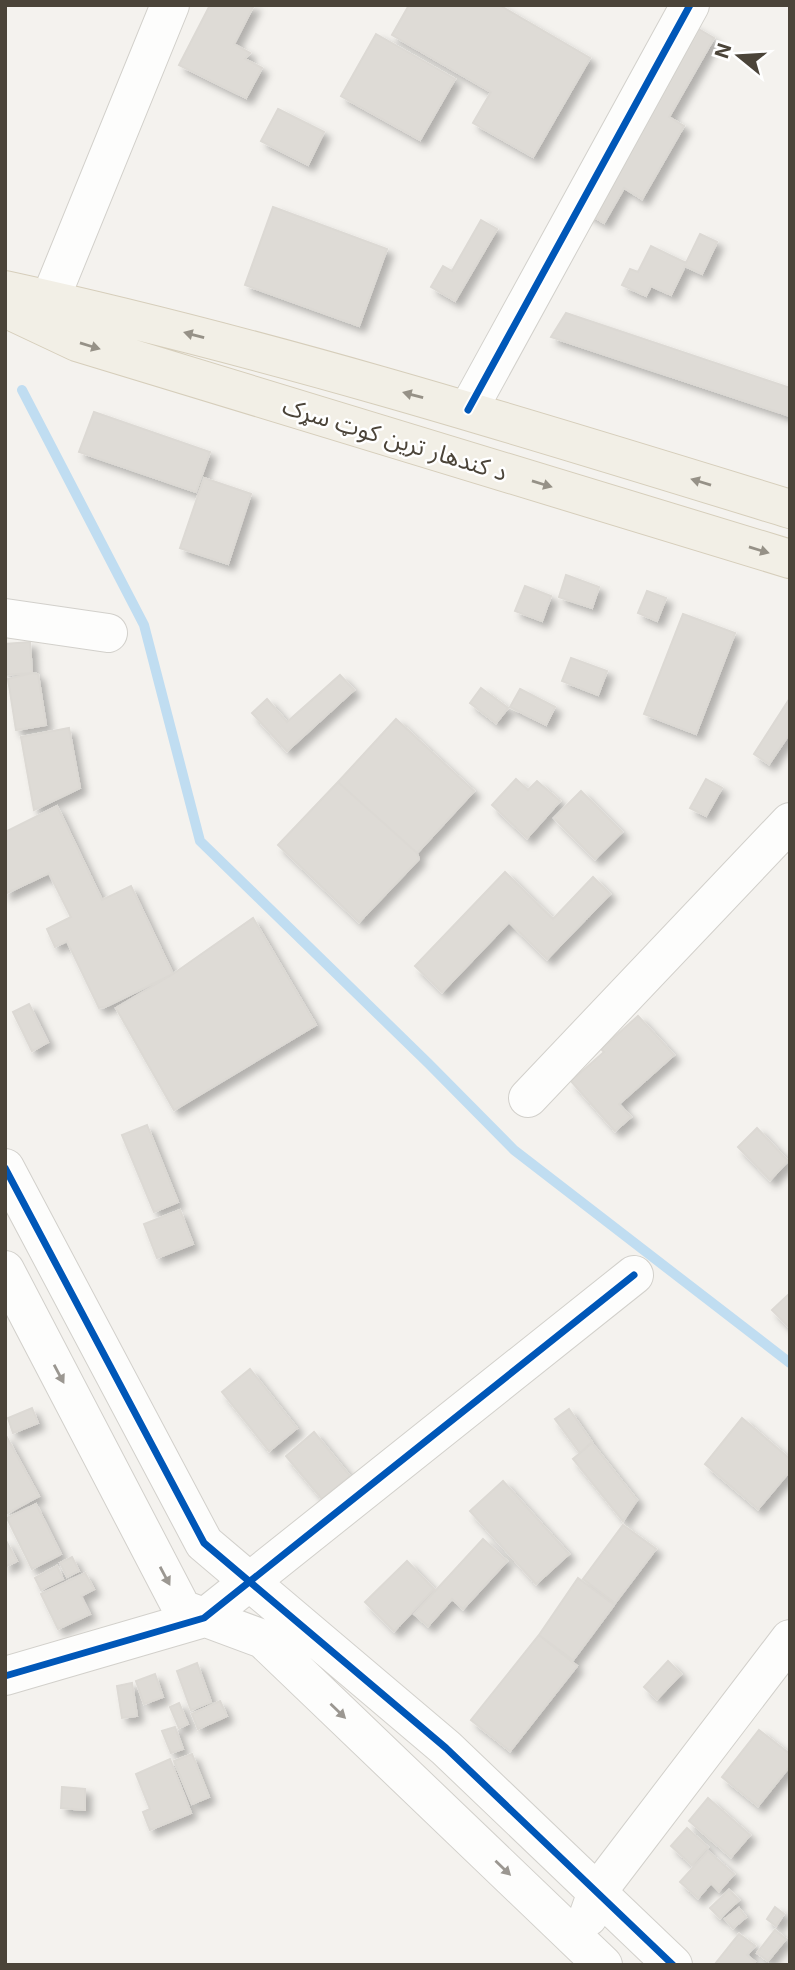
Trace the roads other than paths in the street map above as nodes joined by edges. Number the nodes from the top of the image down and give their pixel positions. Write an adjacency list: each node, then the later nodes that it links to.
1 (170, 5): 5 (street)
2 (690, 5): 6 (street)
3 (5, 290): 5 (main road, د کندهار ترين کوټ سړک)
4 (5, 308): 5 (main road, د کندهار ترين کوټ سړک)
5 (45, 312): 6 (main road, د کندهار ترين کوټ سړک, one-way to 5); 8 (main road, د کندهار ترين کوټ سړک, one-way to 8)
6 (468, 410): 7 (main road, د کندهار ترين کوټ سړک, one-way to 6)
7 (790, 509)
8 (790, 559)
9 (5, 618): 10 (street)
10 (108, 633)
11 (790, 822): 12 (street)
12 (528, 1098)
13 (5, 1168): 16 (street)
14 (5, 1270): 17 (street)
15 (634, 1275): 18 (street)
16 (74, 1298): 17 (street); 18 (street)
17 (19, 1329): 19 (street, one-way to 19)
18 (249, 1581): 19 (street); 22 (street)
19 (204, 1618): 21 (street); 23 (street, one-way to 23)
20 (790, 1639): 22 (street)
21 (5, 1676)
22 (597, 1892): 23 (street); 24 (street)
23 (591, 1953)
24 (673, 1965)

